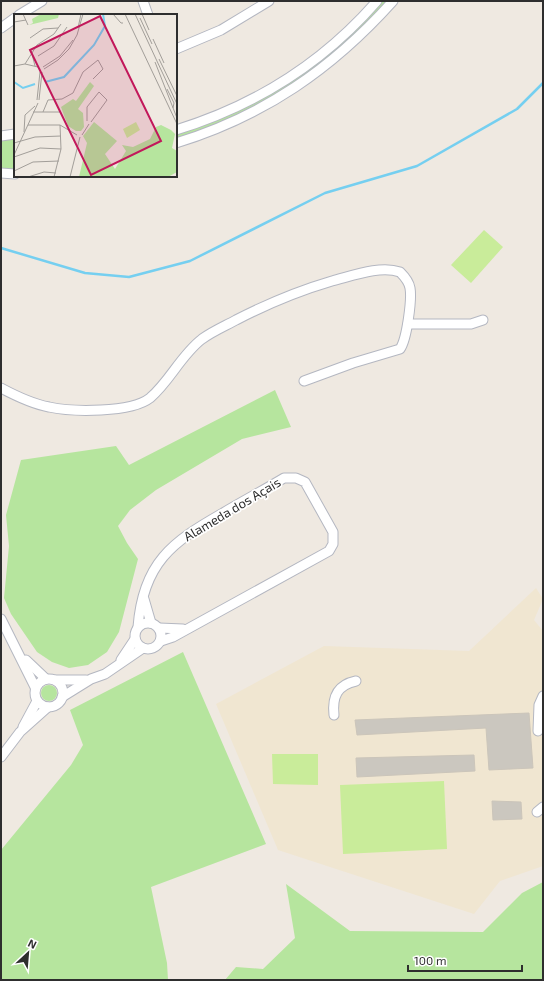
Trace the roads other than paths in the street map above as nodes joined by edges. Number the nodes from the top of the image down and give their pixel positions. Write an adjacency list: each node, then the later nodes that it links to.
1 (42, 1): 6 (street)
2 (143, 1): 7 (street)
3 (269, 1): 10 (street)
4 (377, 1): 11 (street)
5 (393, 1): 14 (street)
6 (21, 14)
7 (148, 14)
8 (14, 19): 9 (street)
9 (1, 28)
10 (177, 49)
11 (177, 130)
12 (14, 134): 13 (street)
13 (1, 136)
14 (177, 143)
15 (14, 174): 16 (street)
16 (2, 177)
17 (483, 320): 18 (street)
18 (408, 324): 19 (street); 20 (street)
19 (304, 380)
20 (1, 388)
21 (144, 598): 23 (street); 24 (street, Alameda dos Açais); 25 (street, Alameda dos Açais)
22 (1, 619): 29 (street)
23 (155, 625): 24 (street); 25 (street); 27 (street)
24 (138, 627): 26 (street)
25 (186, 629): 27 (street, Alameda dos Açais)
26 (135, 639): 28 (street); 30 (street)
27 (161, 641): 28 (street)
28 (143, 648): 30 (street)
29 (20, 655): 32 (street); 34 (street)
30 (119, 663): 31 (street)
31 (91, 679): 32 (street); 36 (street)
32 (51, 680): 34 (street); 36 (street)
33 (356, 681): 39 (street)
34 (35, 687): 37 (street)
35 (543, 696): 40 (street)
36 (62, 697): 38 (street)
37 (37, 700): 38 (street); 41 (street)
38 (48, 707): 41 (street)
39 (334, 715)
40 (538, 731)
41 (20, 732): 42 (street)
42 (1, 757)

